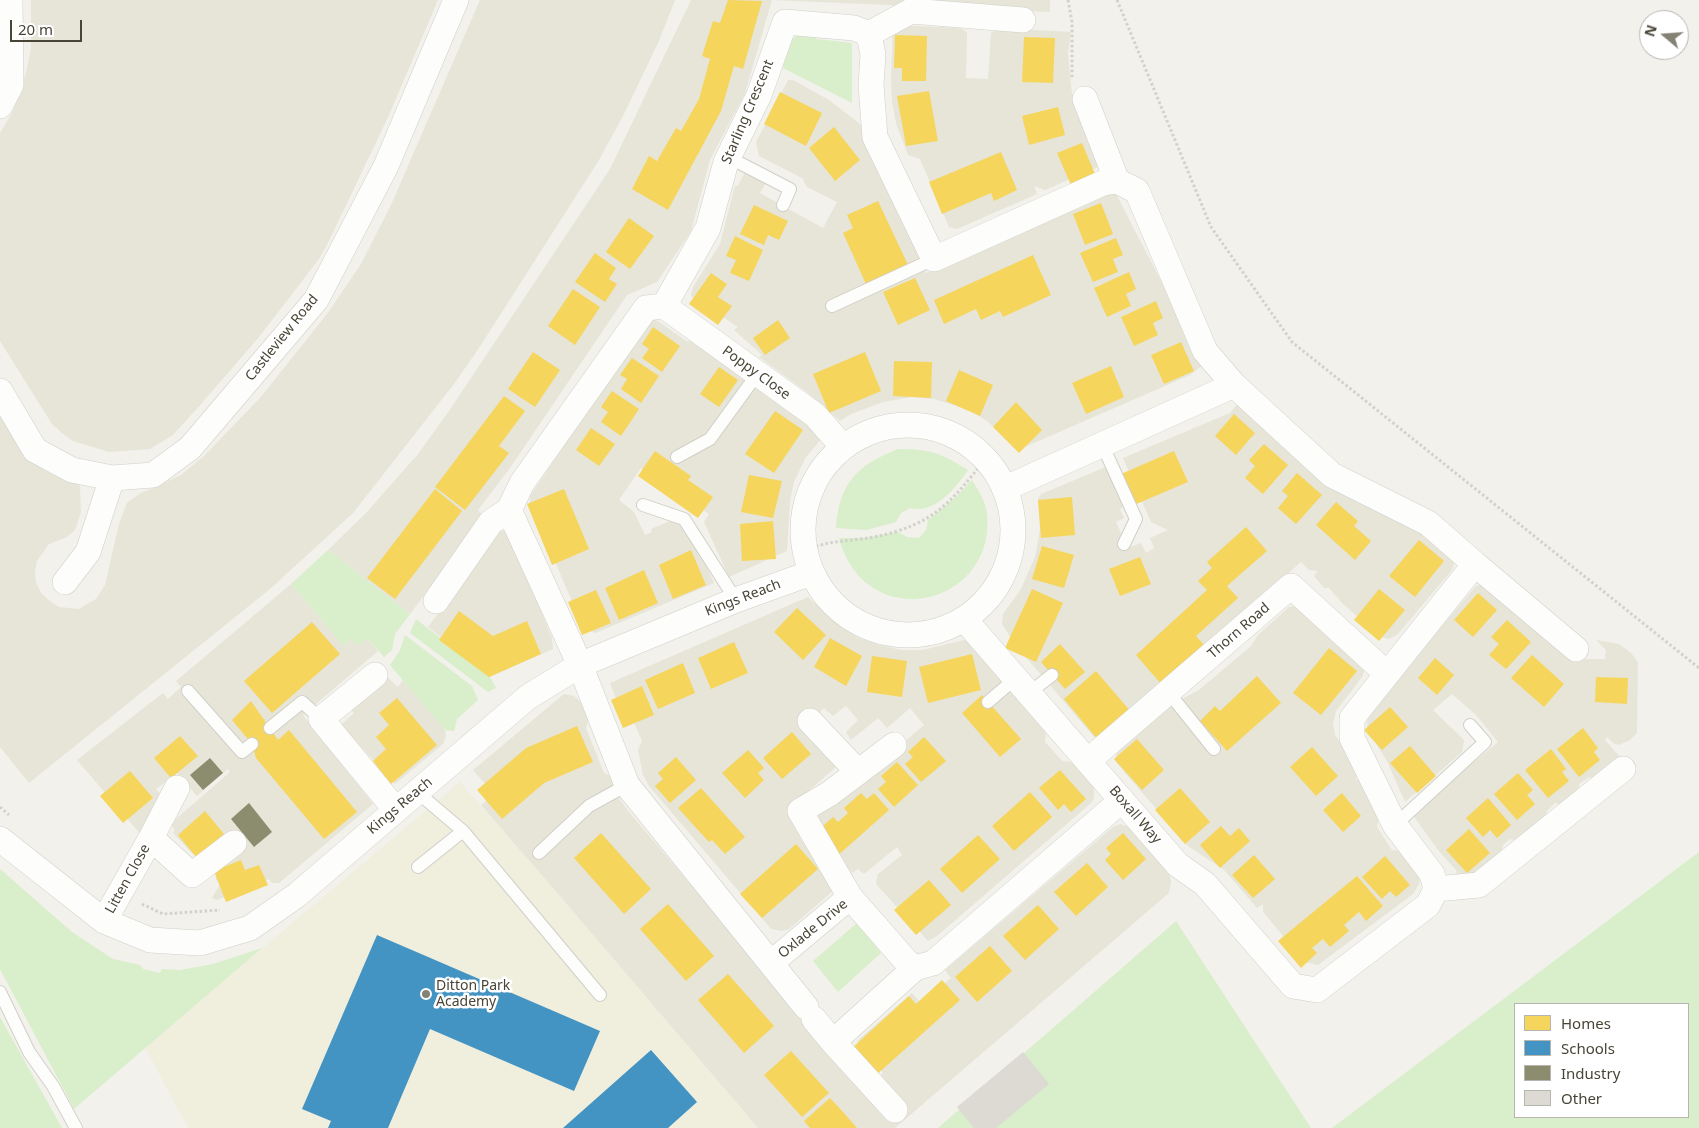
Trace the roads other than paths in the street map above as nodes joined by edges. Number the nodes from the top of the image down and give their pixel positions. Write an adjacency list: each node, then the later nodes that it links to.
1 (10, 0): 6 (street)
2 (456, 0): 19 (street, Castleview Road)
3 (1023, 20): 4 (street)
4 (869, 34): 7 (street, Starling Crescent); 10 (street)
5 (1085, 99): 8 (street)
6 (0, 106)
7 (728, 157): 9 (lane); 11 (street, Starling Crescent)
8 (1117, 182): 10 (street); 14 (street)
9 (783, 205)
10 (934, 259): 12 (lane)
11 (664, 306): 13 (street, Poppy Close); 22 (street)
12 (832, 306)
13 (758, 374): 17 (street, Poppy Close); 18 (lane)
14 (1234, 384): 16 (street); 25 (street)
15 (0, 391): 19 (street, Castleview Road)
16 (1102, 444): 20 (street); 23 (lane)
17 (842, 447): 20 (street); 24 (street)
18 (677, 457)
19 (112, 478): 26 (street)
20 (1006, 488): 29 (street)
21 (643, 506): 27 (lane)
22 (509, 510): 28 (street); 31 (street, Oxlade Drive)
23 (1124, 544)
24 (808, 561): 27 (street, Kings Reach); 29 (street)
25 (1475, 564): 30 (street); 32 (street)
26 (65, 582)
27 (736, 600): 31 (street, Kings Reach)
28 (436, 601)
29 (965, 620): 35 (street, Boxall Way)
30 (1576, 649)
31 (580, 665): 49 (street, Oxlade Drive); 51 (street, Kings Reach)
32 (1387, 674): 37 (street, Thorn Road); 54 (street)
33 (375, 675): 39 (street)
34 (1052, 675): 35 (lane)
35 (1023, 686): 38 (lane); 46 (street, Boxall Way)
36 (188, 691): 43 (lane)
37 (1168, 693): 45 (lane); 46 (street, Thorn Road)
38 (988, 702)
39 (321, 719): 42 (lane); 53 (street)
40 (810, 720): 48 (street)
41 (1470, 725): 54 (lane)
42 (270, 728)
43 (252, 744)
44 (894, 745): 48 (street)
45 (1214, 749)
46 (1089, 760): 52 (street, Boxall Way)
47 (1623, 768): 61 (street)
48 (858, 772): 62 (street)
49 (627, 785): 59 (lane); 64 (street, Oxlade Drive)
50 (177, 788): 56 (street, Litten Close)
51 (417, 792): 53 (street, Kings Reach); 55 (lane)
52 (1122, 800): 61 (street, Boxall Way); 65 (street)
53 (395, 809): 63 (street, Kings Reach)
54 (1395, 825): 61 (street)
55 (463, 831): 60 (lane); 67 (lane)
56 (151, 838): 58 (street, Litten Close); 63 (street, Litten Close)
57 (0, 839): 63 (street, Kings Reach)
58 (234, 843)
59 (539, 853)
60 (418, 867)
61 (1436, 889)
62 (850, 897): 64 (street, Oxlade Drive); 65 (street, Oxlade Drive)
63 (104, 921)
64 (771, 963): 68 (street)
65 (915, 968): 68 (street)
66 (0, 992): 70 (lane)
67 (600, 995)
68 (834, 1042): 69 (street)
69 (895, 1110)
70 (76, 1128)

